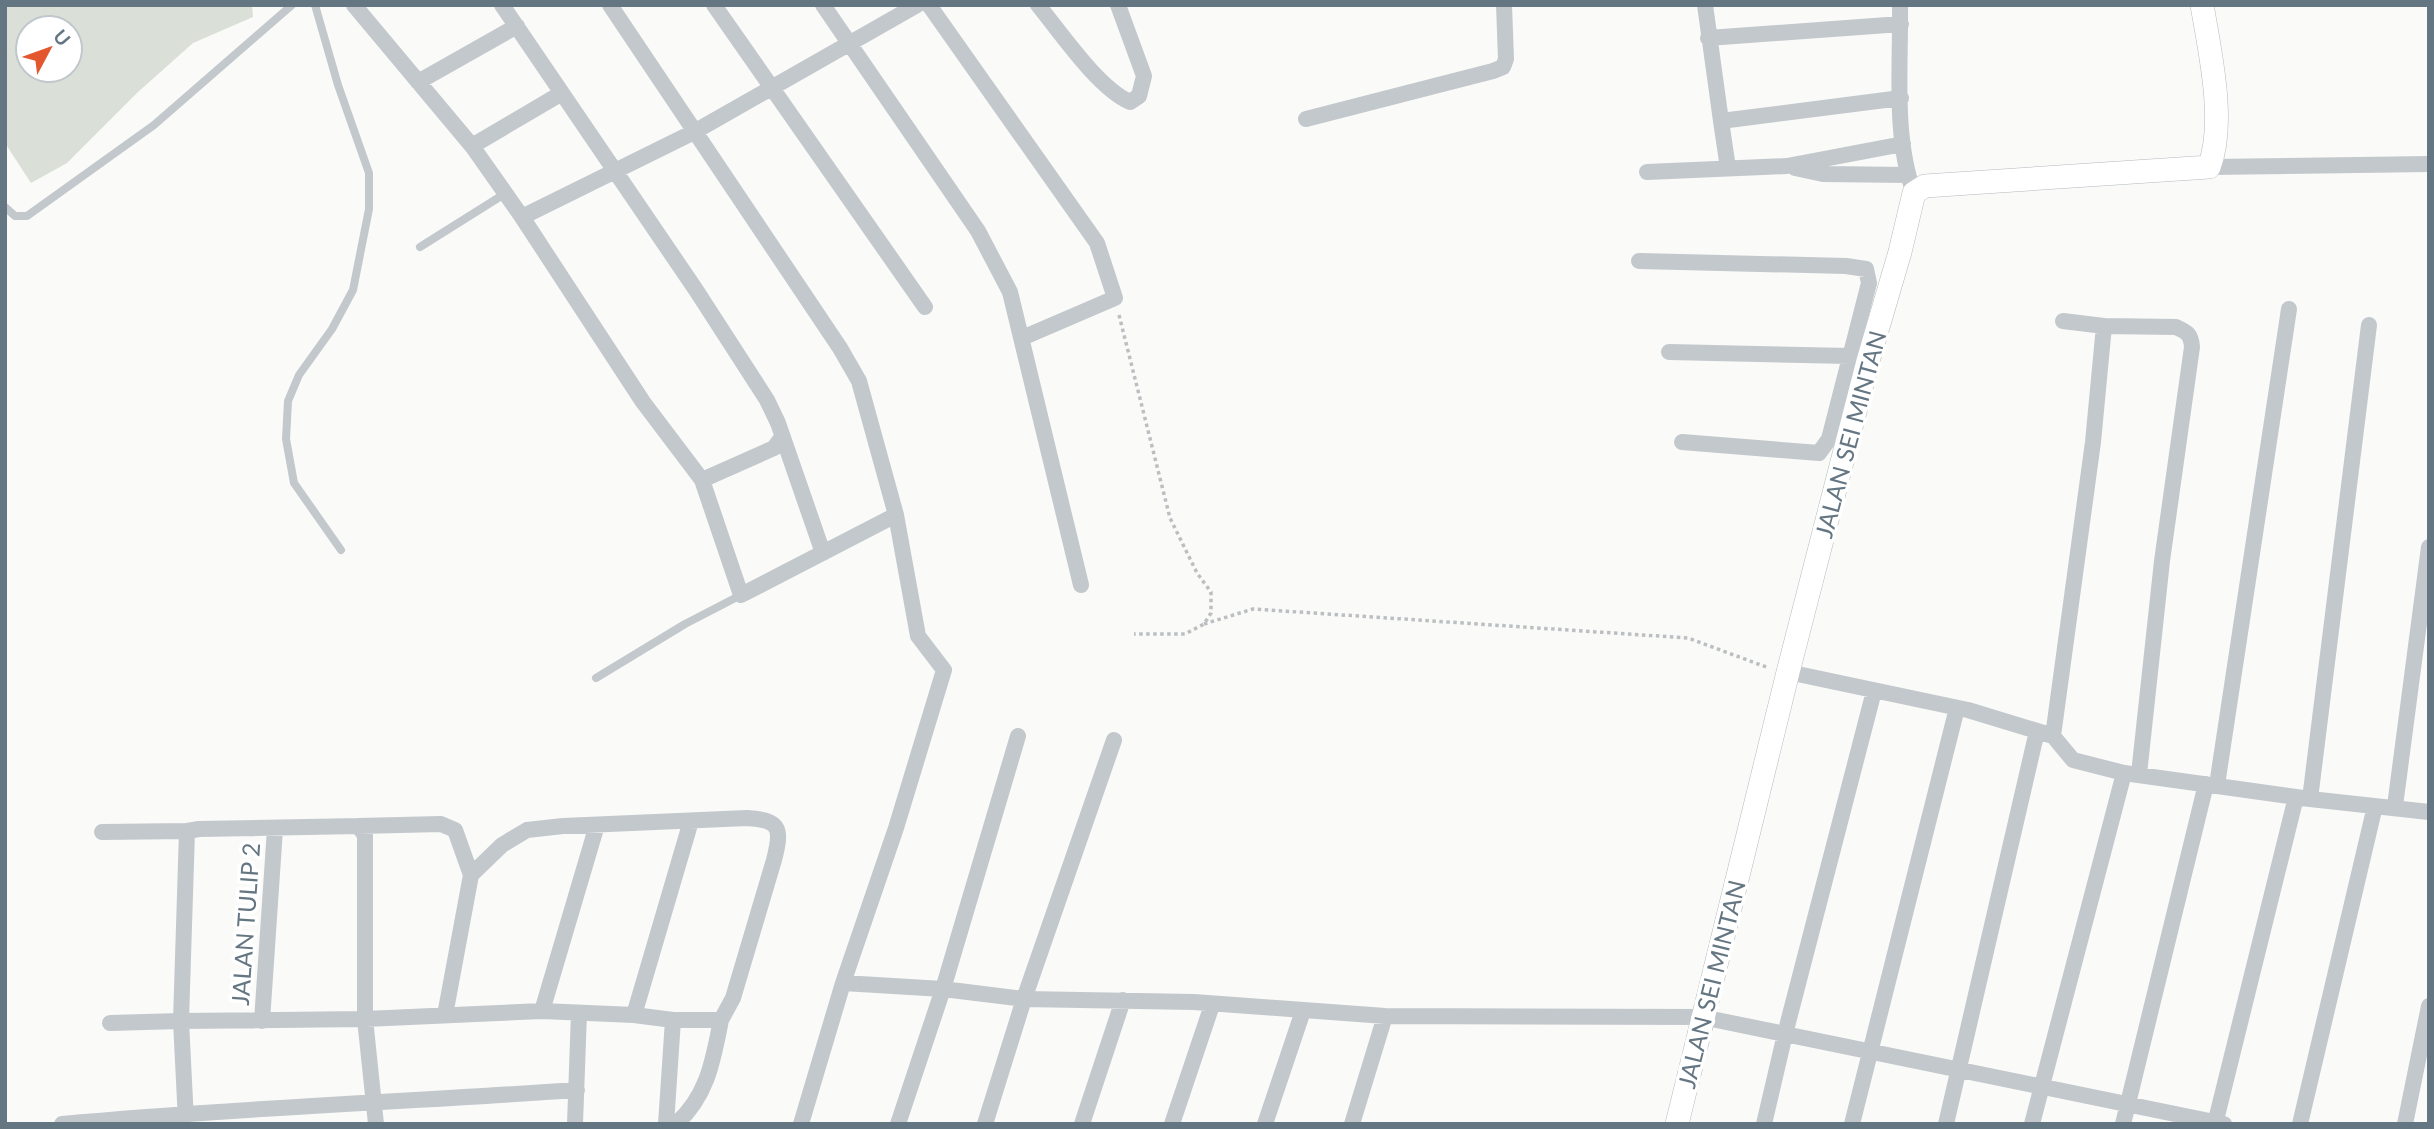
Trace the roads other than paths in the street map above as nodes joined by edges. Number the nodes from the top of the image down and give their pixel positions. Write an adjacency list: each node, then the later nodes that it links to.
1 (292, 5): 37 (lane)
2 (315, 5): 54 (lane)
3 (354, 5): 20 (street)
4 (502, 5): 17 (street)
5 (610, 5): 26 (street)
6 (714, 5): 21 (street)
7 (823, 5): 19 (street)
8 (917, 5): 19 (street)
9 (929, 5): 46 (street)
10 (1038, 5): 11 (street)
11 (1118, 5)
12 (1504, 5): 24 (street)
13 (1705, 5): 18 (street)
14 (1900, 5): 16 (street)
15 (2202, 5): 31 (street)
16 (1901, 24): 18 (street); 23 (street)
17 (517, 26): 20 (street); 22 (street)
18 (1708, 38): 25 (street)
19 (849, 42): 21 (street); 46 (street)
20 (418, 82): 28 (street)
21 (771, 87): 26 (street); 41 (street)
22 (562, 93): 28 (street); 33 (street)
23 (1901, 98): 25 (street); 27 (street)
24 (1306, 120)
25 (1721, 121): 32 (street)
26 (694, 132): 33 (street); 52 (street)
27 (1903, 144): 30 (street); 35 (street)
28 (472, 146): 36 (street)
29 (2429, 164): 31 (street)
30 (1787, 166): 32 (street); 35 (street)
31 (2209, 167): 35 (street)
32 (1728, 168): 34 (street)
33 (615, 171): 38 (street); 49 (street)
34 (1647, 172)
35 (1911, 184): 48 (street, JALAN SEI MINTAN)
36 (506, 193): 38 (street); 39 (lane)
37 (5, 207)
38 (522, 217): 51 (street)
39 (420, 247)
40 (1639, 261): 48 (street)
41 (925, 307)
42 (2289, 309): 67 (street)
43 (2063, 321): 45 (street)
44 (2369, 325): 68 (street)
45 (2104, 326): 64 (street); 66 (street)
46 (1022, 338): 56 (street)
47 (1669, 352): 48 (street)
48 (1859, 358): 50 (street); 58 (street, JALAN SEI MINTAN)
49 (782, 437): 51 (street); 55 (street)
50 (1682, 442)
51 (702, 480): 57 (street)
52 (896, 515): 55 (street); 79 (street)
53 (2429, 547): 70 (street)
54 (341, 550)
55 (823, 553): 57 (street)
56 (1081, 585)
57 (741, 595): 59 (lane)
58 (1788, 672): 60 (street); 91 (street, JALAN SEI MINTAN)
59 (596, 678)
60 (1874, 691): 61 (street); 98 (street)
61 (1957, 708): 62 (street); 99 (street)
62 (2037, 730): 64 (street); 100 (street)
63 (1017, 736): 80 (street)
64 (2053, 736): 66 (street)
65 (1114, 740): 81 (street)
66 (2132, 774): 67 (street); 101 (street)
67 (2211, 784): 68 (street); 104 (street)
68 (2303, 798): 69 (street); 106 (street)
69 (2375, 806): 70 (street); 125 (street)
70 (2395, 806): 71 (street)
71 (2429, 811)
72 (691, 821): 73 (street); 89 (street); 94 (street)
73 (597, 825): 78 (street); 85 (street)
74 (358, 826): 75 (street); 78 (street); 92 (street)
75 (275, 829): 76 (street); 96 (street, JALAN TULIP 2)
76 (187, 831): 77 (street); 95 (street)
77 (102, 832)
78 (471, 875): 88 (street)
79 (843, 983): 80 (street); 112 (street)
80 (943, 989): 81 (street); 113 (street)
81 (1024, 999): 82 (street); 114 (street)
82 (1124, 1000): 83 (street); 115 (street)
83 (1212, 1005): 86 (street); 116 (street)
84 (2429, 1006): 126 (street)
85 (542, 1011): 87 (street); 88 (street)
86 (1303, 1011): 90 (street); 117 (street)
87 (579, 1013): 89 (street); 102 (street)
88 (445, 1015): 92 (street)
89 (634, 1015): 93 (street)
90 (1385, 1016): 91 (street); 118 (street)
91 (1702, 1017): 98 (street); 119 (street, JALAN SEI MINTAN)
92 (365, 1019): 96 (street); 103 (street)
93 (673, 1020): 94 (street); 110 (street)
94 (721, 1020): 111 (street)
95 (181, 1021): 96 (street); 97 (street); 105 (street)
96 (262, 1021)
97 (110, 1023)
98 (1785, 1034): 99 (street); 120 (street)
99 (1869, 1052): 100 (street); 121 (street)
100 (1959, 1070): 101 (street); 122 (street)
101 (2041, 1087): 104 (street); 123 (street)
102 (577, 1090): 103 (street); 109 (street)
103 (374, 1104): 105 (street); 108 (street)
104 (2127, 1104): 106 (street); 124 (street)
105 (186, 1119): 107 (street)
106 (2218, 1123)
107 (62, 1124)
108 (376, 1124)
109 (575, 1124)
110 (666, 1124)
111 (676, 1124)
112 (801, 1124)
113 (898, 1124)
114 (985, 1124)
115 (1082, 1124)
116 (1172, 1124)
117 (1265, 1124)
118 (1352, 1124)
119 (1677, 1124)
120 (1764, 1124)
121 (1852, 1124)
122 (1946, 1124)
123 (2032, 1124)
124 (2123, 1124)
125 (2300, 1124)
126 (2404, 1124)

